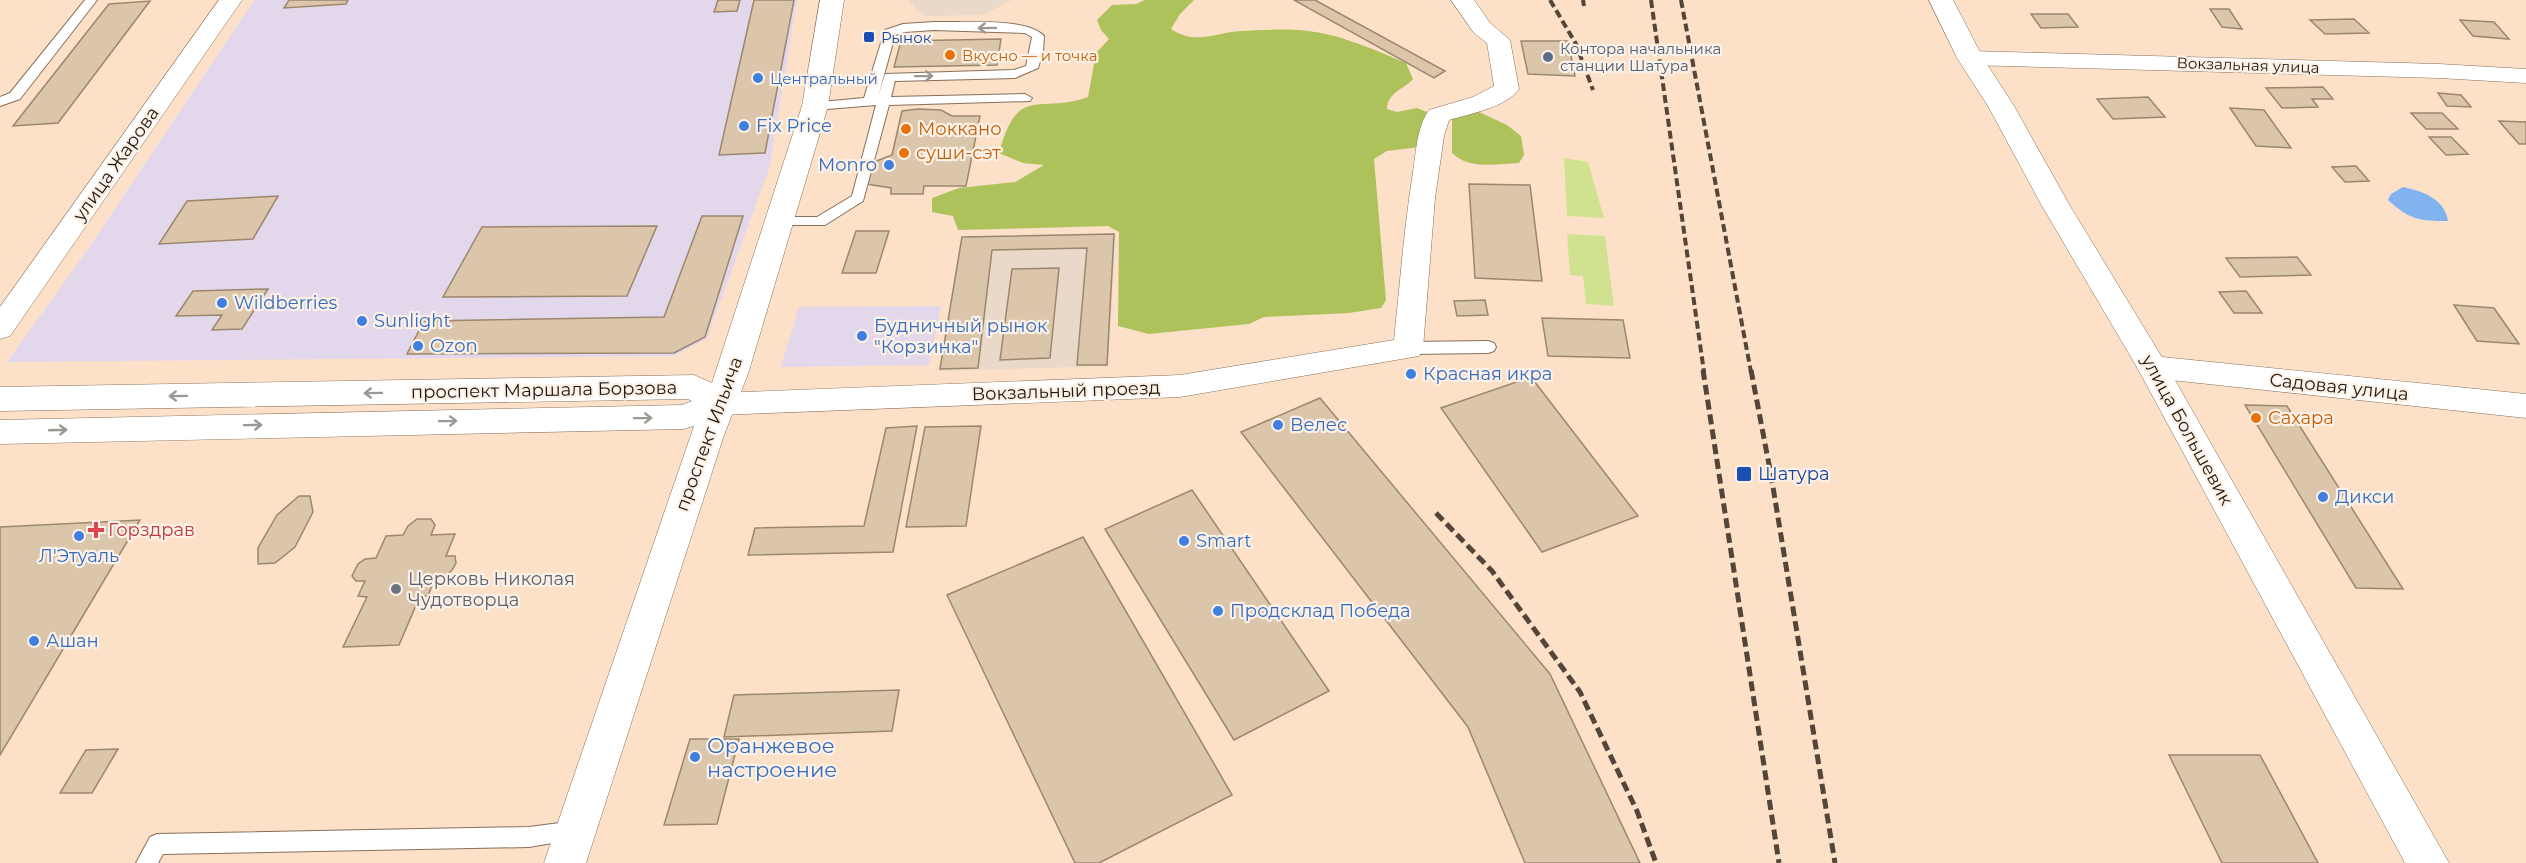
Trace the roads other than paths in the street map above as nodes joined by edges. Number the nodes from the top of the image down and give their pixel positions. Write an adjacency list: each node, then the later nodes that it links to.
1 (91, 0): 10 (lane)
2 (231, 0): 13 (street, улица Жарова)
3 (832, 0): 11 (street, проспект Ильича)
4 (1462, 0): 15 (street)
5 (1941, 0): 6 (street, улица Большевик)
6 (1970, 58): 7 (street, Вокзальная улица); 16 (street, улица Большевик)
7 (2526, 76)
8 (1025, 98): 9 (lane)
9 (876, 101): 9 (lane, one-way to 9); 11 (lane); 12 (lane)
10 (0, 102)
11 (815, 106): 12 (street, проспект Ильича)
12 (780, 222): 18 (street, проспект Ильича)
13 (0, 329)
14 (1488, 347): 15 (lane)
15 (1408, 348): 18 (street, Вокзальный проезд)
16 (2152, 367): 19 (street, Садовая улица); 23 (street, улица Большевик)
17 (0, 399): 18 (street, проспект Маршала Борзова, one-way to 17)
18 (720, 404): 20 (street, проспект Маршала Борзова, one-way to 18); 21 (street, проспект Ильича)
19 (2526, 406)
20 (0, 432)
21 (570, 847): 22 (lane)
22 (147, 863)
23 (2428, 863)

